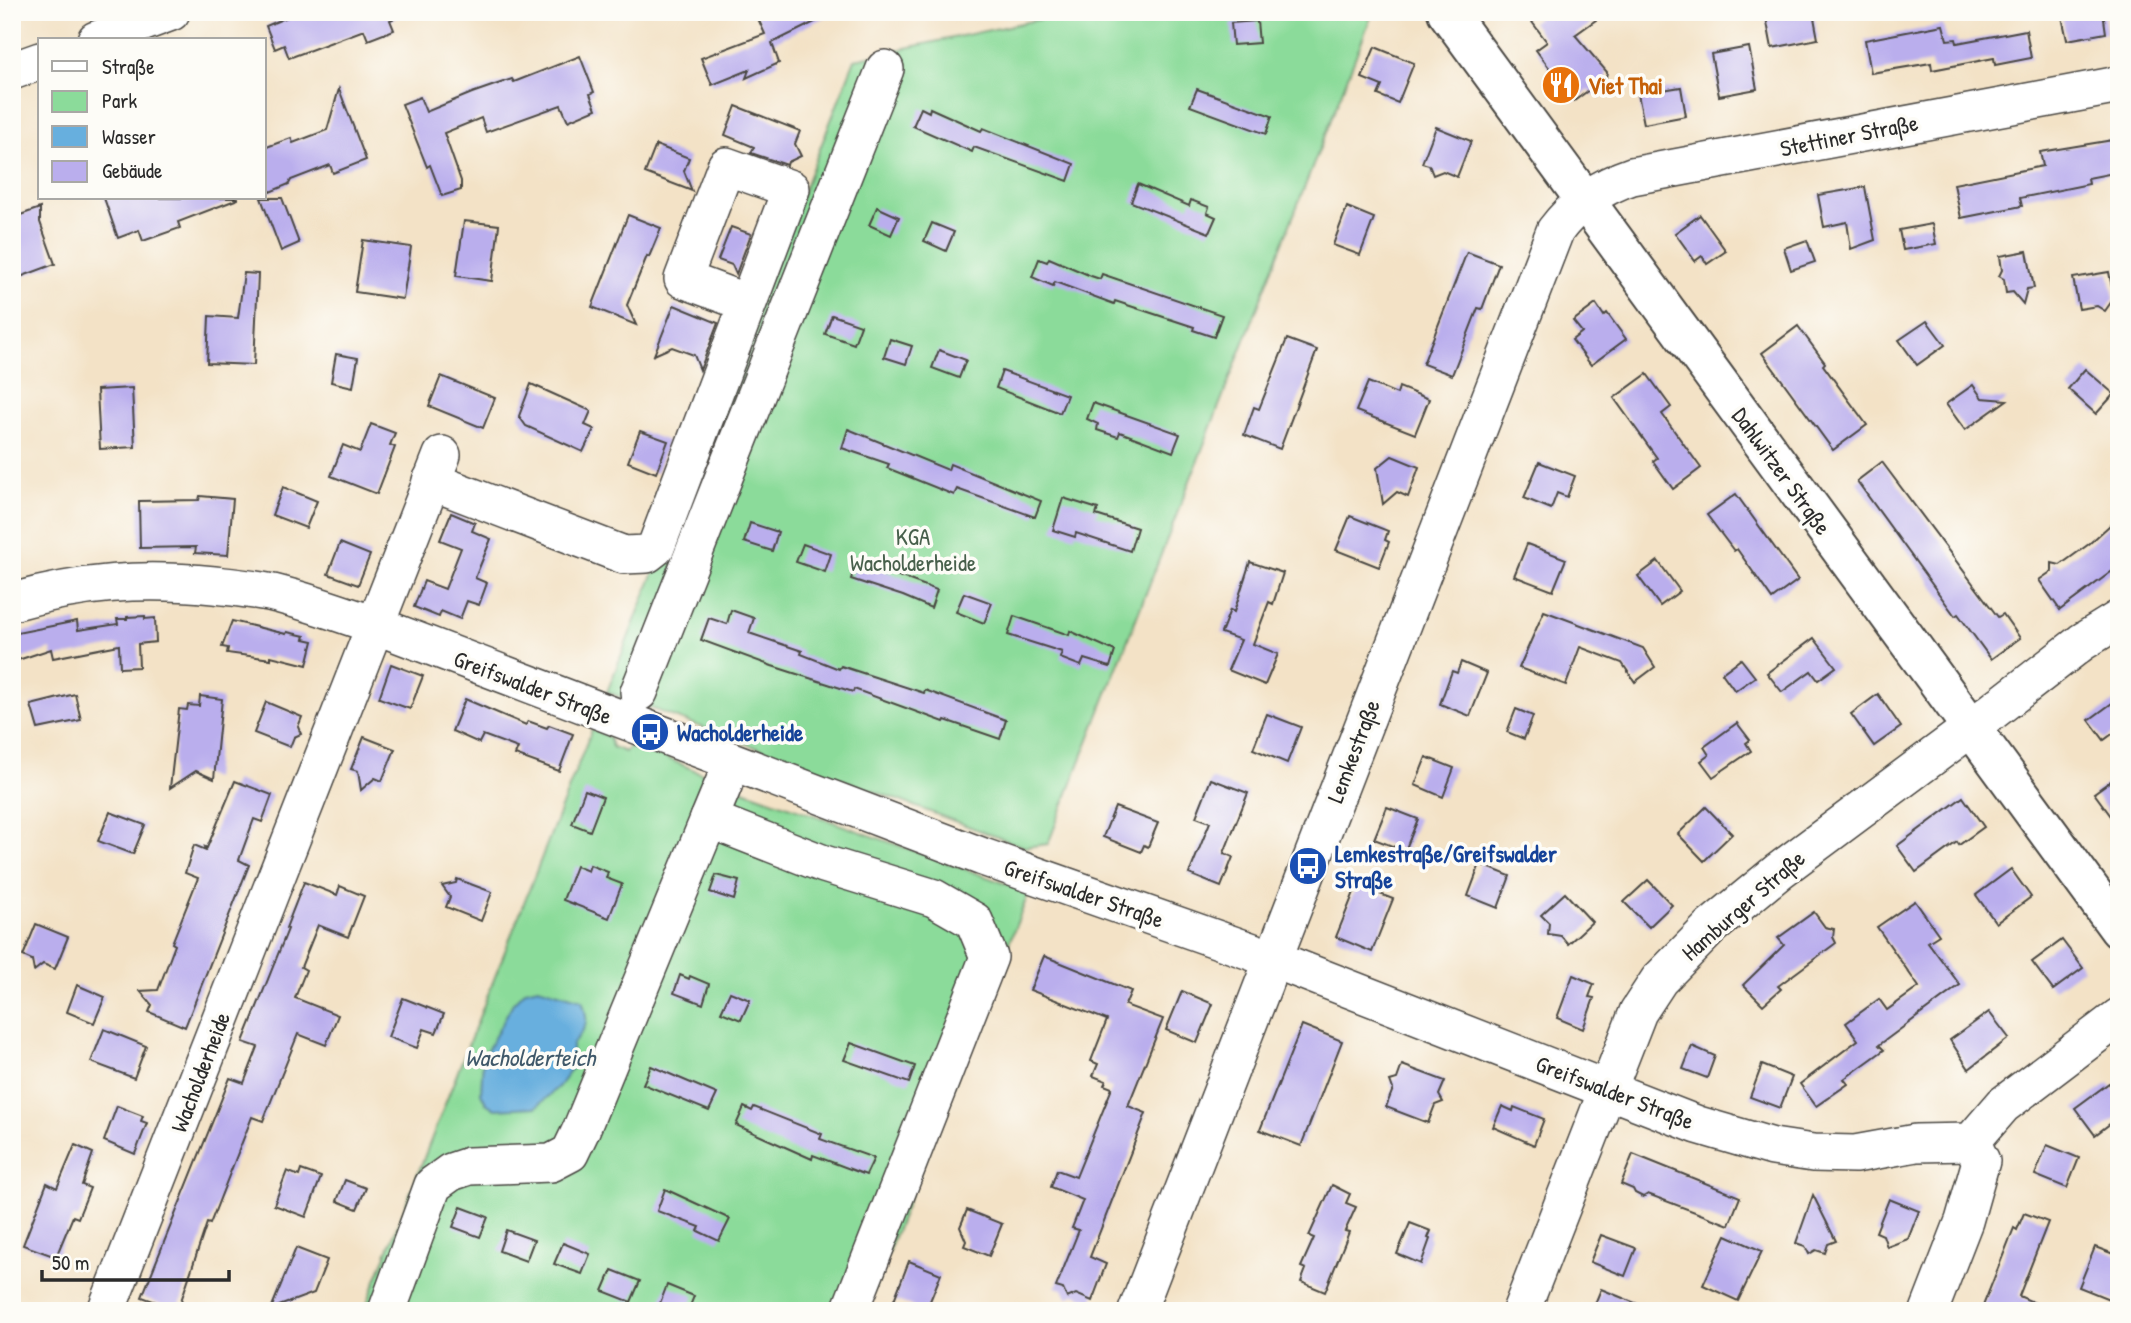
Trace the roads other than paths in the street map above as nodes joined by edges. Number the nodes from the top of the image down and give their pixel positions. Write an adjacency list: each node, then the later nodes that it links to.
1 (171, 12): 3 (street)
2 (1447, 12): 8 (main road, Dahlwitzer Straße)
3 (101, 38)
4 (38, 62): 6 (street)
5 (885, 69): 13 (street)
6 (12, 71)
7 (2119, 85): 8 (street, Stettiner Straße)
8 (1584, 201): 14 (main road, Dahlwitzer Straße); 18 (street, Lemkestraße)
9 (747, 303): 12 (street, Wacholderheide)
10 (12, 602): 12 (street, Greifswalder Straße)
11 (2119, 619): 14 (street, Hamburger Straße)
12 (375, 625): 18 (street, Greifswalder Straße); 22 (street, Wacholderheide)
13 (639, 692)
14 (1971, 728): 17 (main road, Dahlwitzer Straße); 20 (street, Hamburger Straße)
15 (724, 783): 16 (street)
16 (709, 819): 23 (street); 24 (street)
17 (2119, 929)
18 (1273, 959): 20 (street, Greifswalder Straße); 25 (street, Lemkestraße)
19 (2119, 1017): 21 (street)
20 (1607, 1089): 21 (street, Greifswalder Straße); 26 (street, Hamburger Straße)
21 (1971, 1142): 27 (street)
22 (106, 1311)
23 (387, 1311)
24 (850, 1311)
25 (1137, 1311)
26 (1521, 1311)
27 (1929, 1311)

